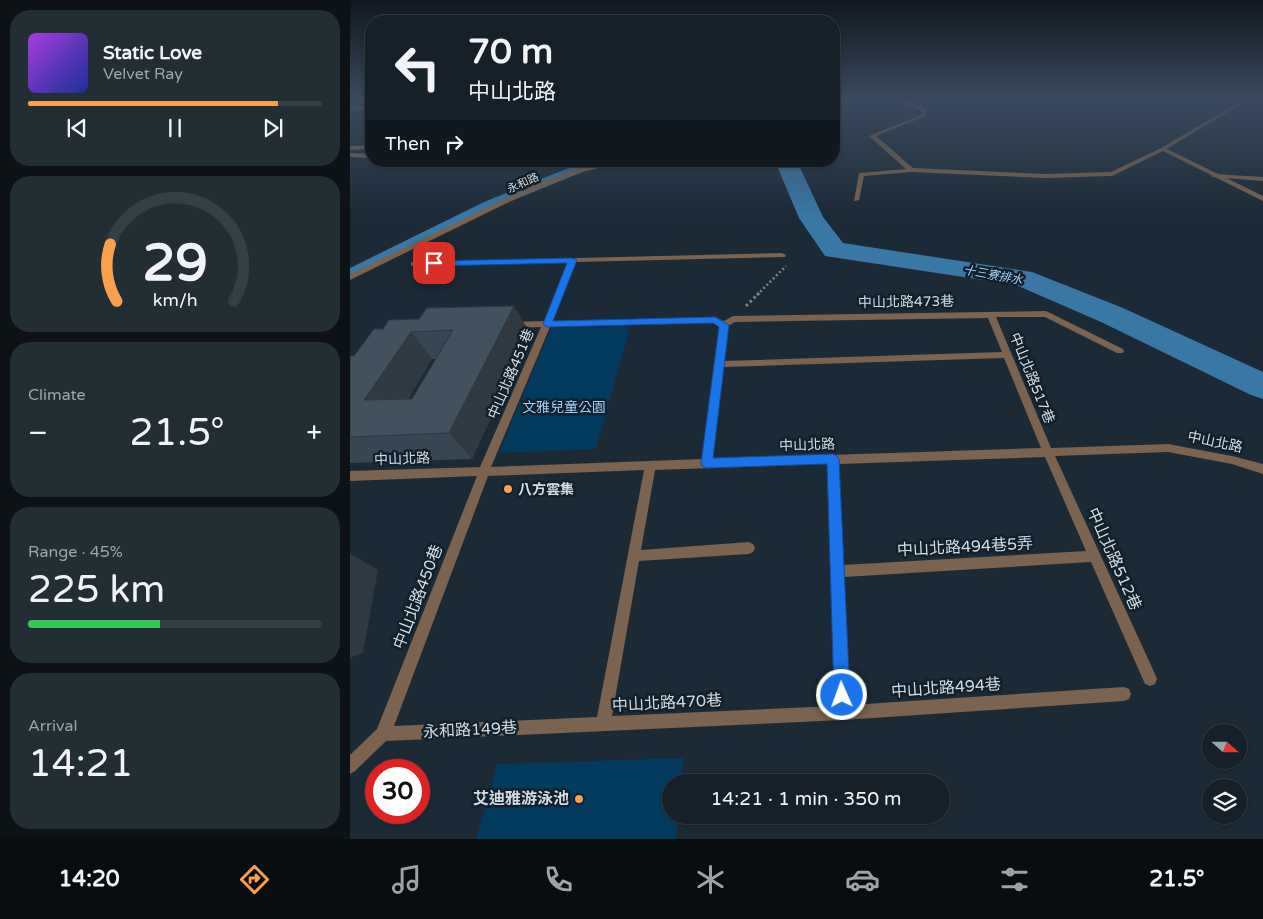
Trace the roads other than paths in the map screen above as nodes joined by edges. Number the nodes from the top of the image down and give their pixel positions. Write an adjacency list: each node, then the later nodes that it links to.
1 (876, 139): 9 (street)
2 (1180, 139): 5 (street)
3 (365, 147): 4 (street)
4 (350, 148)
5 (1163, 149): 9 (street); 10 (street)
6 (350, 155): 7 (street)
7 (365, 156)
8 (592, 167): 17 (street, 永和路)
9 (911, 170): 13 (street)
10 (1214, 176): 11 (street); 12 (street)
11 (1263, 179)
12 (1263, 199)
13 (856, 200)
14 (782, 256): 15 (street)
15 (572, 260): 16 (street); 19 (street, 中山北路451巷)
16 (414, 264)
17 (350, 278)
18 (991, 315): 21 (street, 中山北路473巷); 22 (street, 中山北路473巷); 23 (street, 中山北路517巷)
19 (547, 324): 20 (street); 21 (street); 30 (street, 中山北路451巷)
20 (500, 325)
21 (724, 325): 24 (street)
22 (1120, 352)
23 (1008, 355): 24 (street); 25 (street, 中山北路517巷)
24 (719, 364): 27 (street)
25 (1048, 452): 26 (street, 中山北路); 29 (street, 中山北路); 34 (street, 中山北路512巷)
26 (833, 459): 27 (street, 中山北路); 35 (street)
27 (707, 463): 28 (street, 中山北路)
28 (650, 466): 30 (street, 中山北路); 33 (street, 中山北路470巷)
29 (1263, 469)
30 (484, 471): 31 (street, 中山北路); 40 (street, 中山北路450巷)
31 (350, 476)
32 (749, 548): 33 (street)
33 (634, 556): 39 (street, 中山北路470巷)
34 (1095, 556): 35 (street, 中山北路494巷5弄); 36 (street, 中山北路512巷)
35 (837, 571): 38 (street)
36 (1150, 679)
37 (1124, 694): 38 (street, 中山北路494巷)
38 (843, 713): 39 (street, 中山北路470巷)
39 (603, 724): 40 (street, 永和路149巷)
40 (383, 734): 41 (street)
41 (350, 766)

